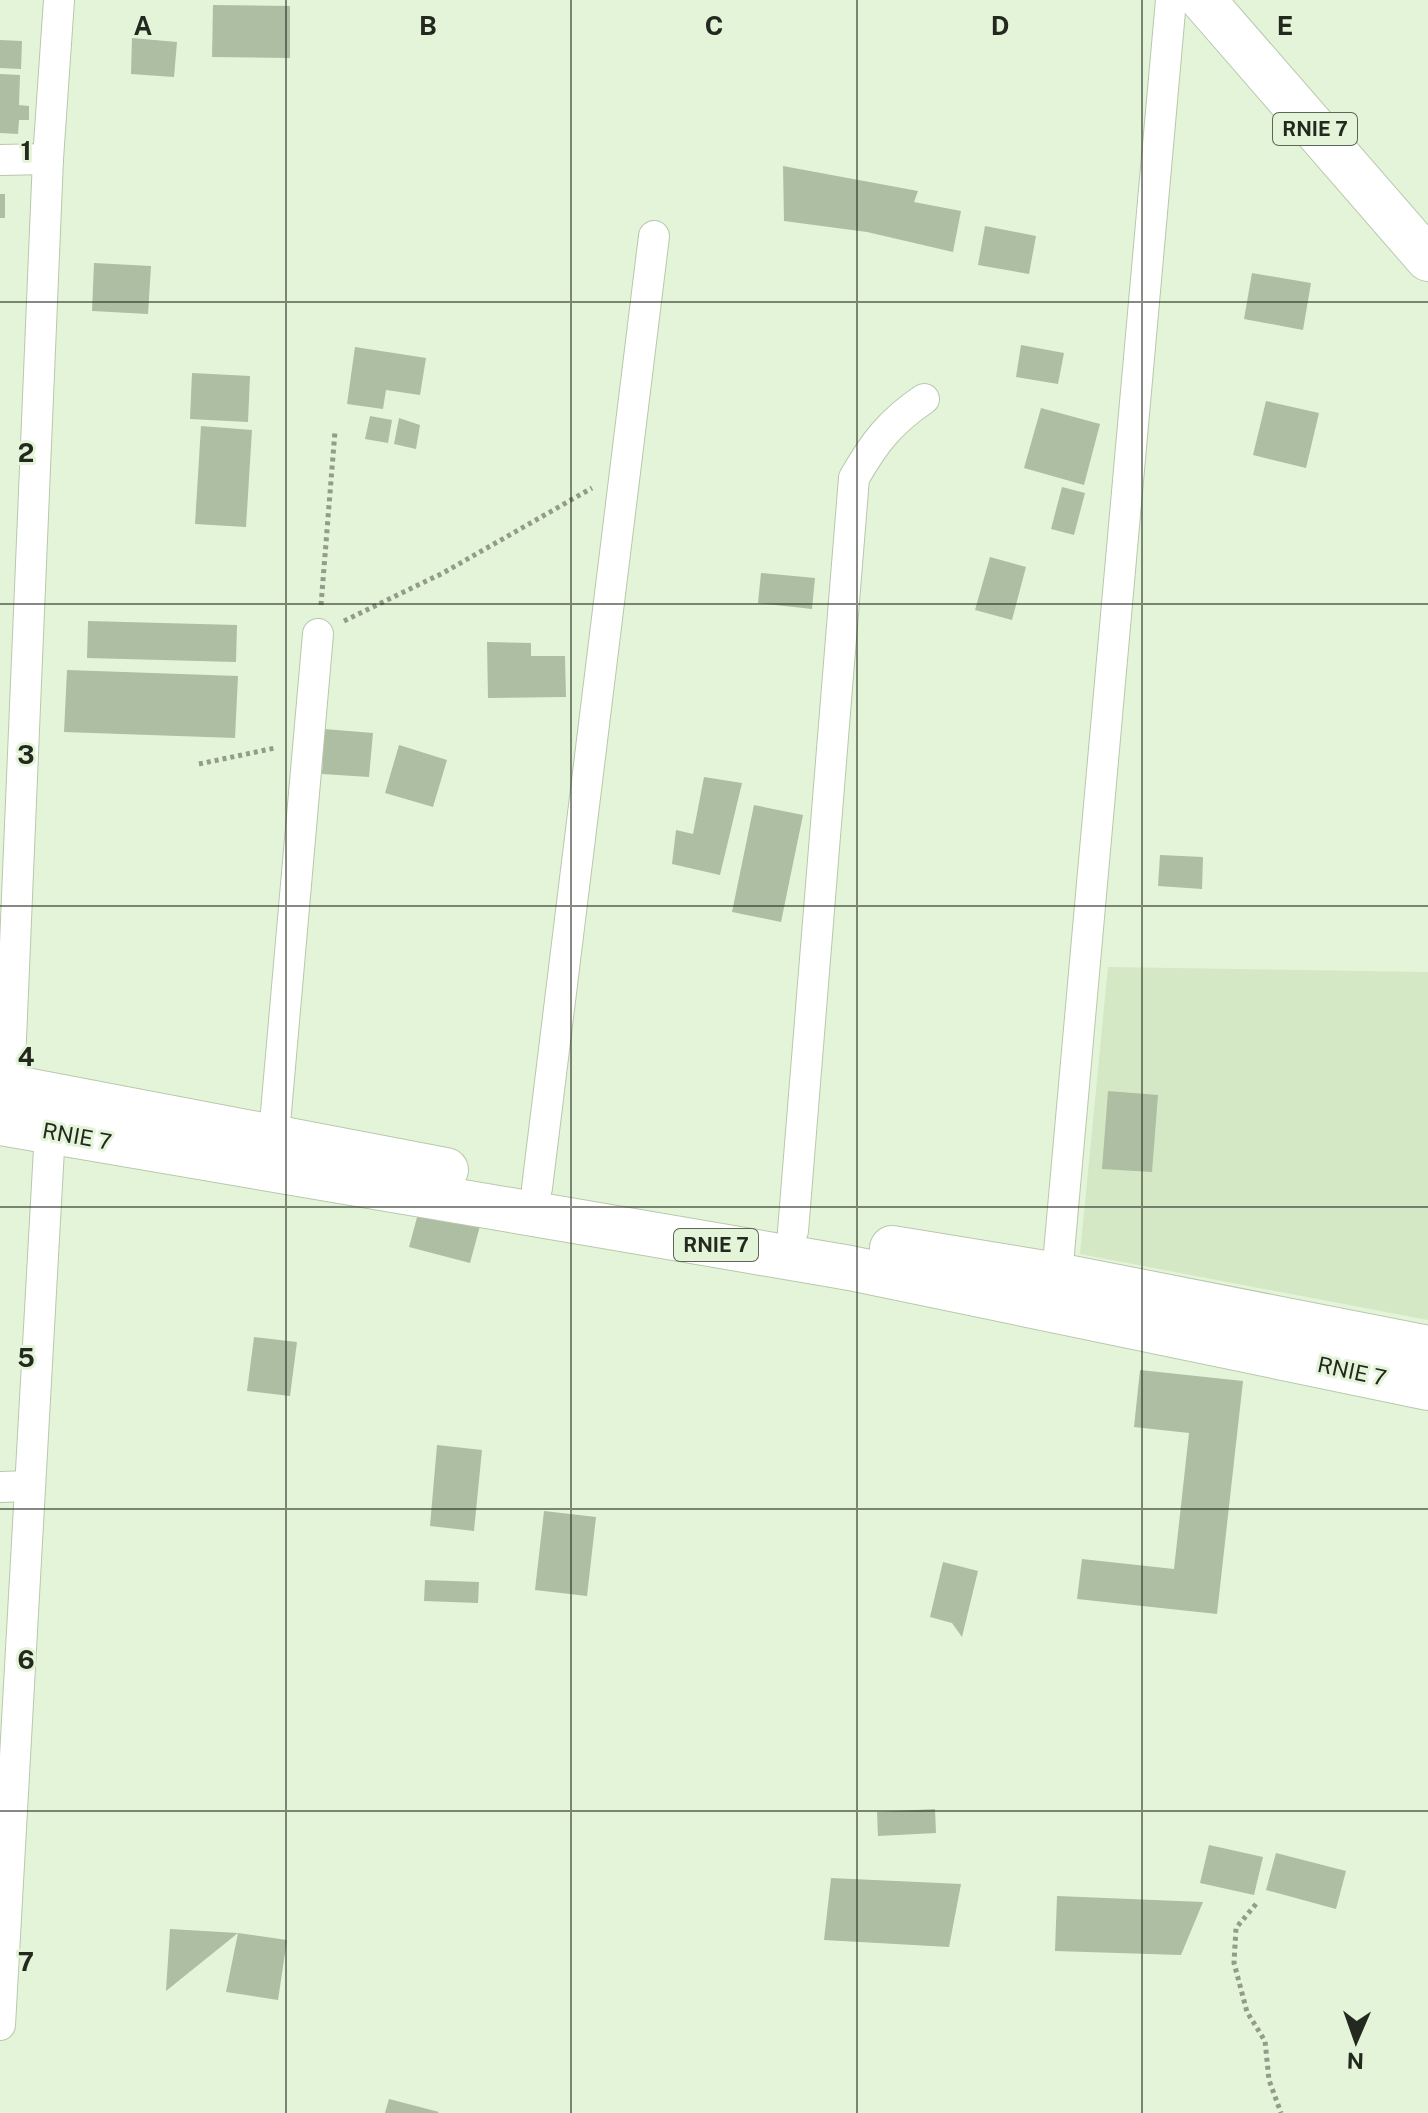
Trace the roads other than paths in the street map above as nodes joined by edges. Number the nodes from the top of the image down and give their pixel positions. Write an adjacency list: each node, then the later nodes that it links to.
1 (59, 0): 4 (street)
2 (1171, 0): 15 (street)
3 (1203, 0): 7 (main road, RNIE 7)
4 (48, 159): 5 (street); 10 (street)
5 (0, 160)
6 (654, 236): 13 (street)
7 (1428, 259)
8 (924, 399): 14 (street)
9 (318, 634): 12 (street)
10 (3, 1098): 11 (main road, RNIE 7 / RNIE 7)
11 (51, 1113): 12 (main road, RNIE 7 / RNIE 7); 17 (main road, RNIE 7 / RNIE 7); 18 (street)
12 (274, 1135): 13 (main road, RNIE 7 / RNIE 7)
13 (537, 1188): 14 (main road, RNIE 7 / RNIE 7)
14 (793, 1231): 15 (main road, RNIE 7 / RNIE 7)
15 (1057, 1275): 16 (main road, RNIE 7 / RNIE 7)
16 (1428, 1348)
17 (1428, 1388)
18 (30, 1486): 19 (street); 20 (street)
19 (0, 1487)
20 (0, 2025)

